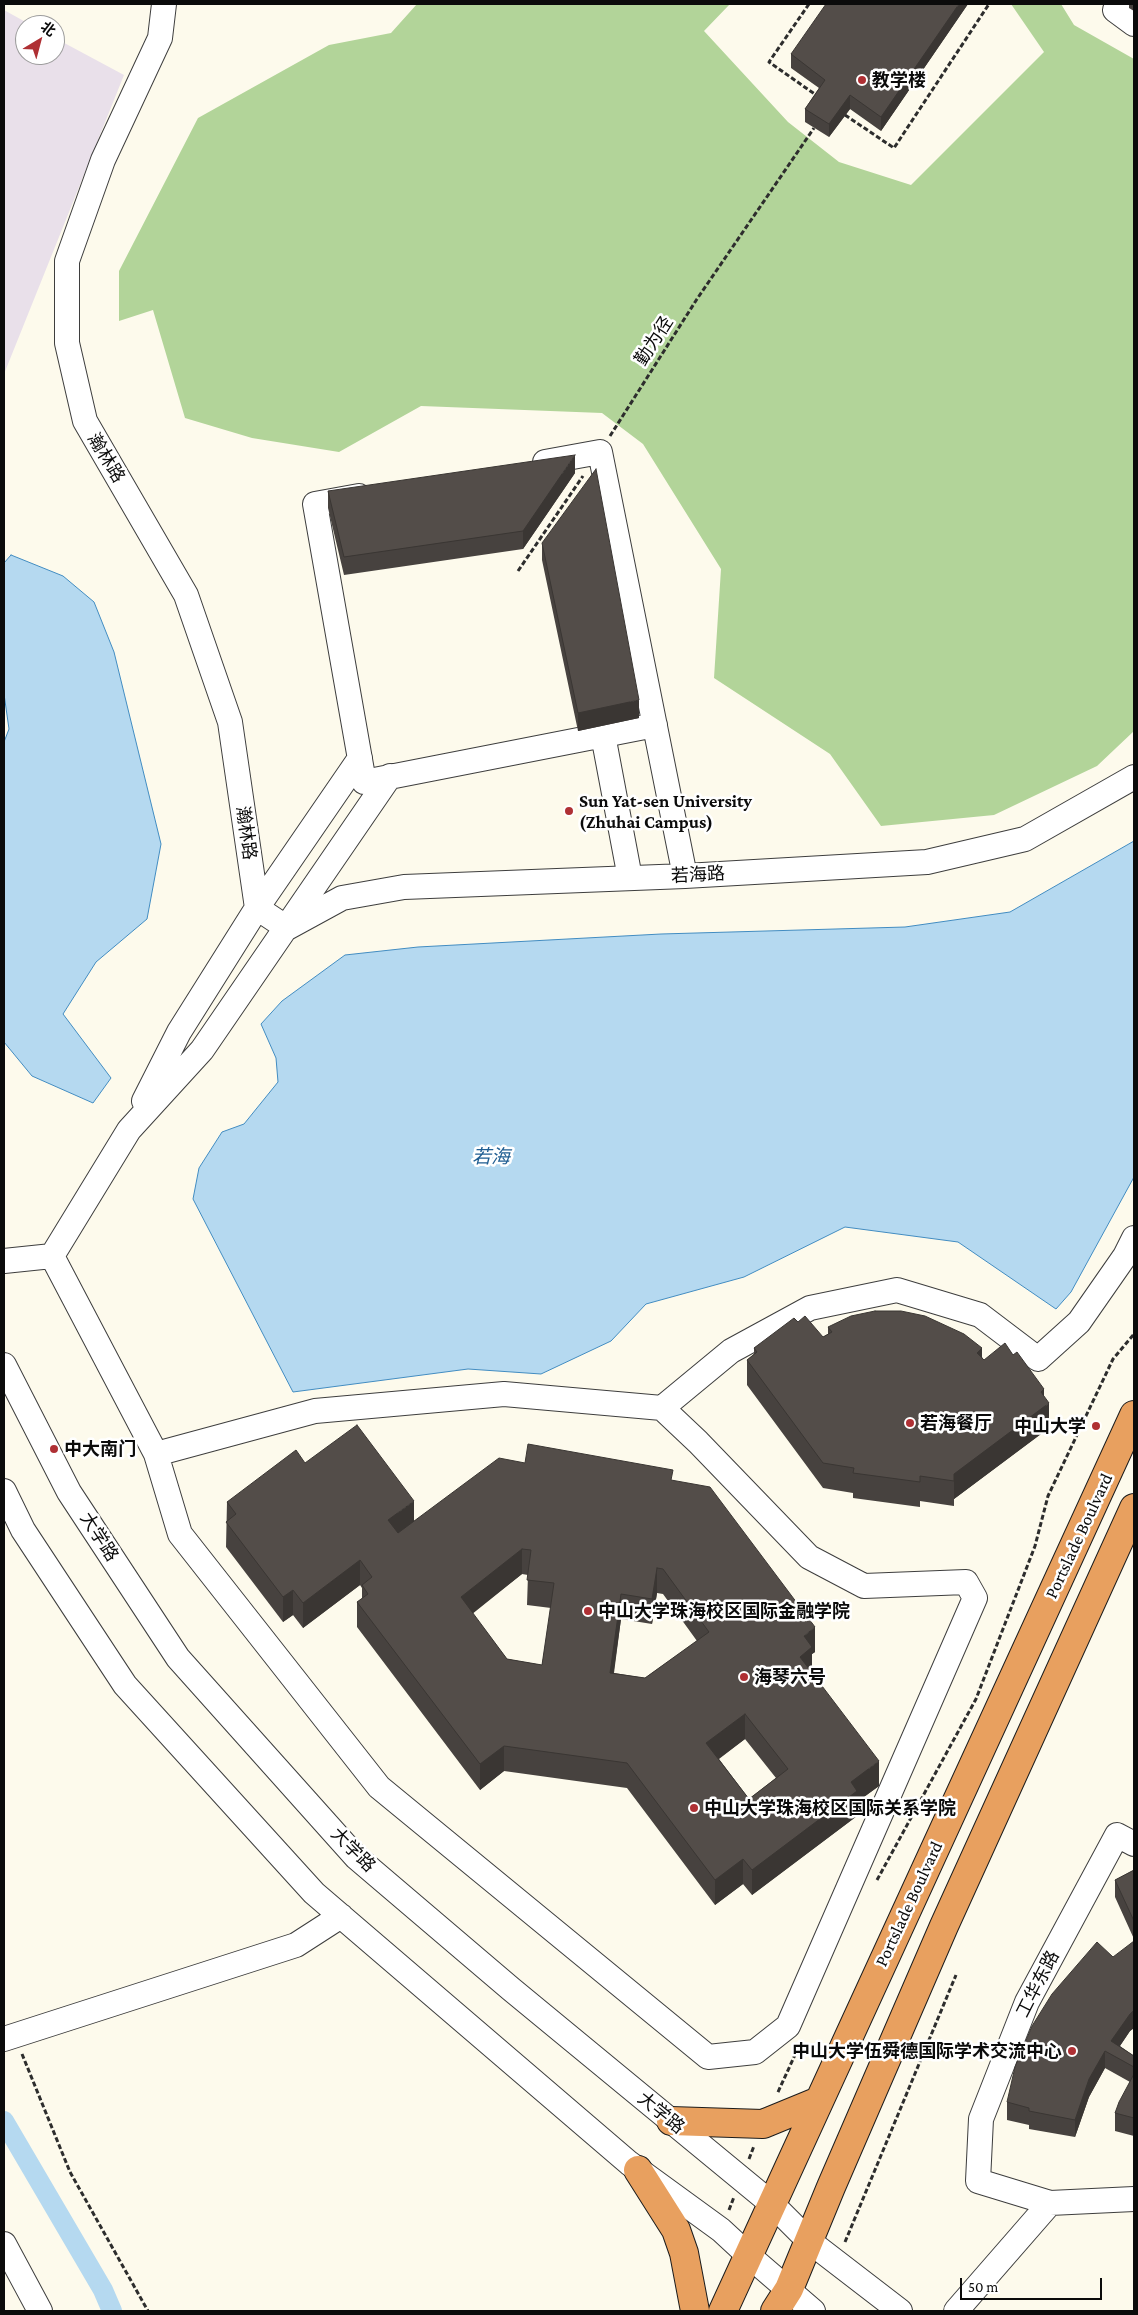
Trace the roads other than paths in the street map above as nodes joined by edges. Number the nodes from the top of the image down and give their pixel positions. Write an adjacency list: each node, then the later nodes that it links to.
1 (164, 4): 13 (street, 瀚林路)
2 (1119, 4): 3 (street)
3 (1134, 24)
4 (521, 466): 6 (street)
5 (384, 492): 8 (street)
6 (655, 725): 7 (street); 11 (street)
7 (603, 736): 9 (street); 12 (street)
8 (360, 758): 9 (street); 13 (street, 瀚林路)
9 (390, 776): 14 (street)
10 (1134, 777): 11 (street, 若海路)
11 (685, 876): 12 (street, 若海路)
12 (630, 878): 14 (street, 若海路)
13 (257, 908): 14 (street); 15 (street, 瀚林路)
14 (287, 928): 15 (street)
15 (129, 1130): 17 (street)
16 (1134, 1238): 20 (street)
17 (52, 1256): 18 (street); 22 (street)
18 (4, 1261)
19 (4, 1365): 29 (street, 大学路)
20 (662, 1408): 22 (street); 22 (street)
21 (1134, 1415): 28 (highway, Portslade Boulvard)
22 (156, 1454)
23 (4, 1491): 26 (street)
24 (1134, 1508): 34 (highway)
25 (1134, 1844): 32 (street, 工华东路)
26 (341, 1916): 27 (street); 30 (street)
27 (9, 2037)
28 (819, 2101): 29 (highway); 33 (highway, Portslade Boulvard)
29 (671, 2121): 33 (street, 大学路)
30 (638, 2170): 36 (street); 39 (highway)
31 (1134, 2199): 32 (street, 工华东路)
32 (1050, 2203): 43 (street)
33 (772, 2204): 34 (street, 大学路); 36 (highway, Portslade Boulvard)
34 (809, 2241): 37 (highway); 42 (street)
35 (4, 2244): 38 (street)
36 (748, 2256): 37 (street); 40 (highway, Portslade Boulvard)
37 (782, 2300): 41 (street)
38 (40, 2311)
39 (695, 2311)
40 (722, 2311)
41 (814, 2311)
42 (900, 2311)
43 (956, 2311)

